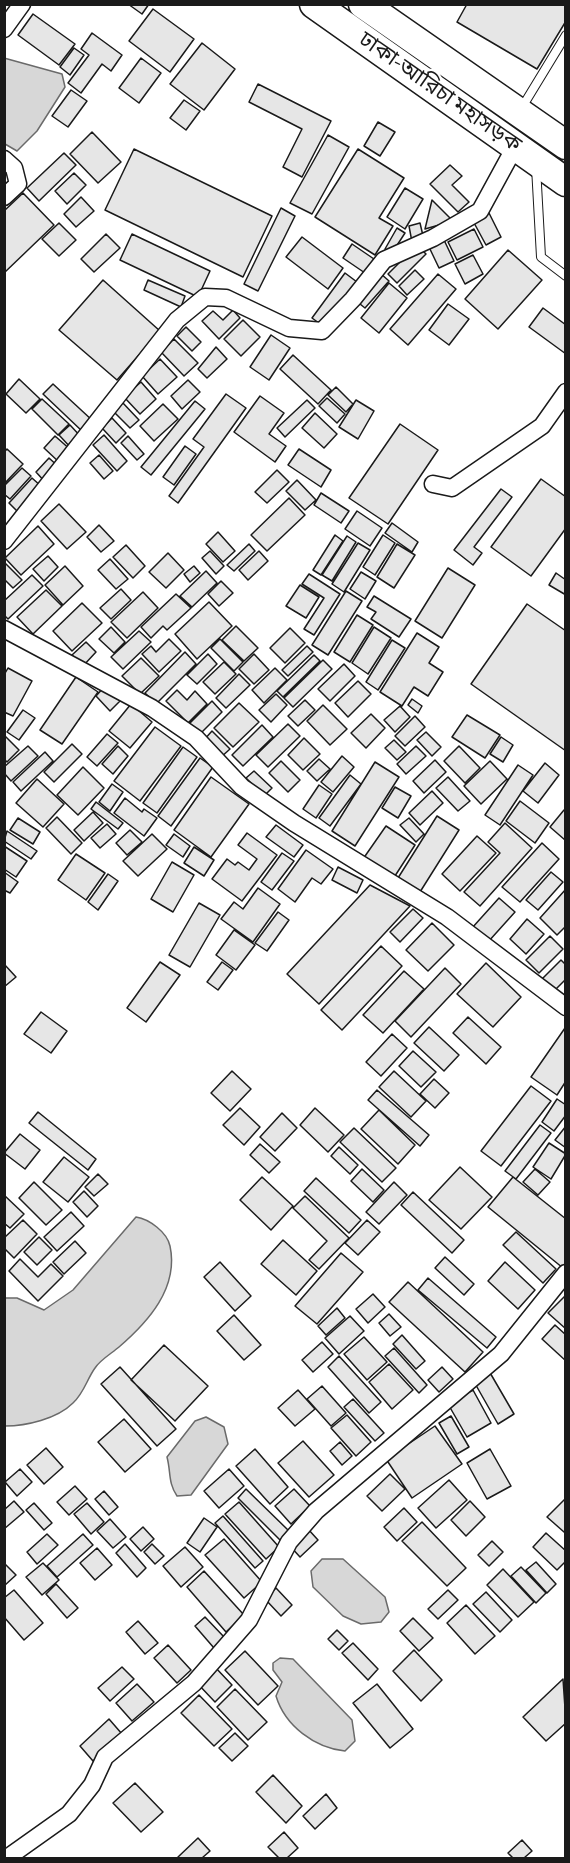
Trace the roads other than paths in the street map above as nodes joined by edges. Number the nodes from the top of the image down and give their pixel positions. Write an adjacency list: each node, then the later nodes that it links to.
1 (22, 4): 4 (street)
2 (314, 4): 8 (highway, ঢাকা-আরিচা মহাসড়ক)
3 (363, 4): 6 (highway, ঢাকা-আরিচা মহাসড়ক)
4 (4, 29)
5 (566, 35): 6 (lane)
6 (518, 114): 7 (highway, ঢাকা-আরিচা মহাসড়ক)
7 (566, 146)
8 (526, 151): 10 (highway, ঢাকা-আরিচা মহাসড়ক); 12 (lane); 15 (street)
9 (4, 159): 11 (street)
10 (566, 182)
11 (4, 197)
12 (566, 276)
13 (566, 392): 14 (street)
14 (433, 484)
15 (4, 541)
16 (4, 630): 17 (street)
17 (566, 1007)
18 (566, 1273): 19 (street)
19 (7, 1858)

